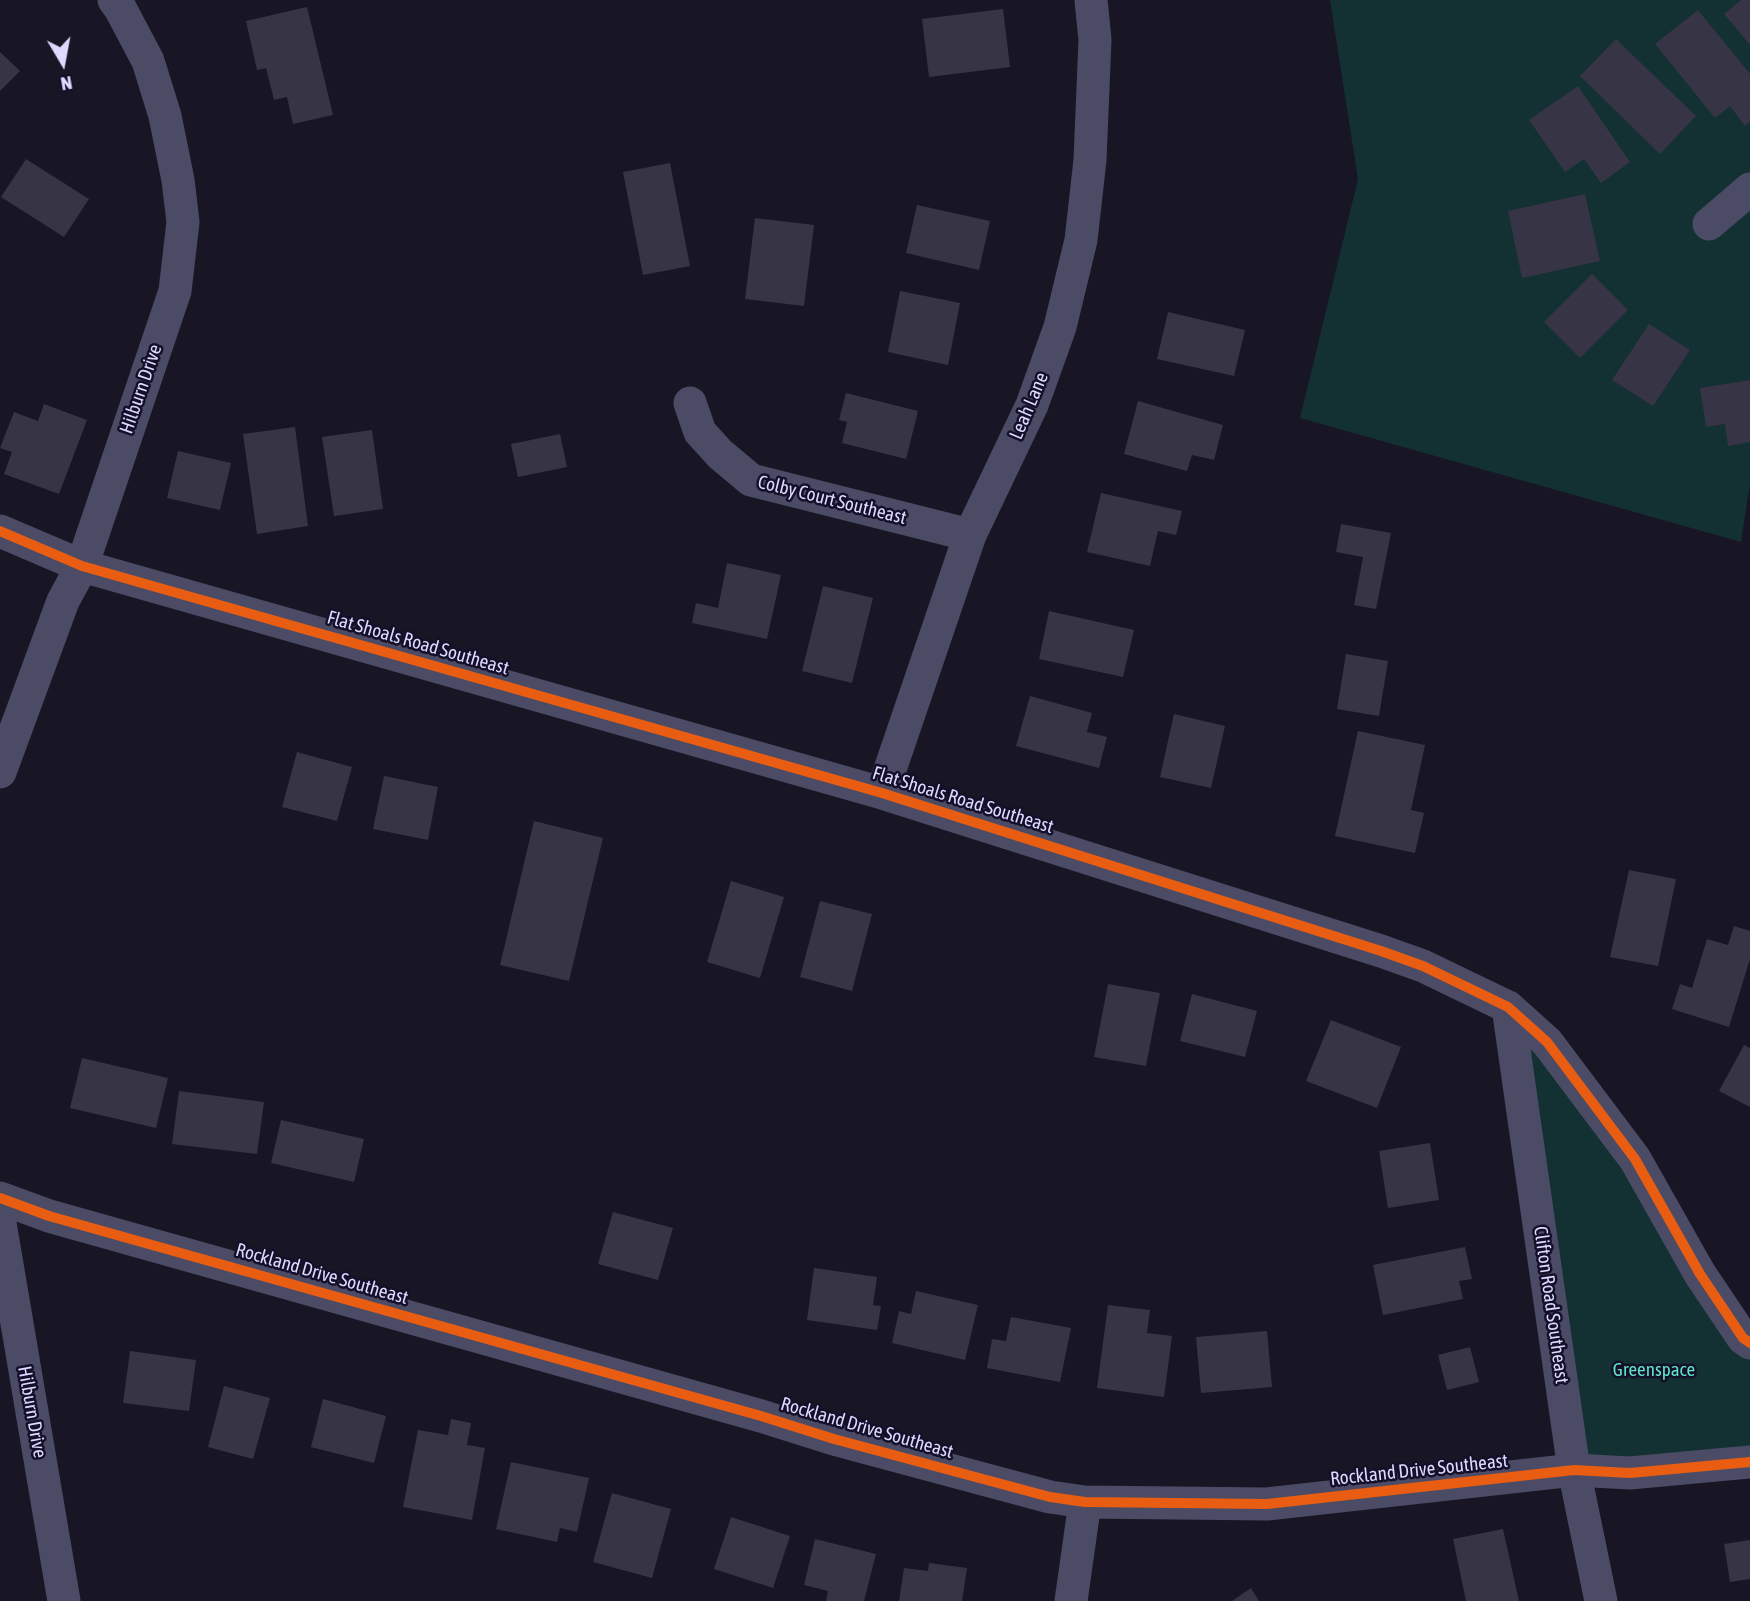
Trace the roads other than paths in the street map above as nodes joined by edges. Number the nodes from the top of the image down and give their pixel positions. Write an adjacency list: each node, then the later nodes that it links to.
1 (114, 0): 8 (street, Hilburn Drive)
2 (1091, 0): 7 (street, Leah Lane)
3 (1750, 189): 4 (street)
4 (1709, 224)
5 (690, 402): 7 (street, Colby Court Southeast)
6 (0, 531): 8 (street, Flat Shoals Road Southeast)
7 (970, 535): 10 (street, Leah Lane)
8 (82, 566): 9 (street, Hilburn Drive); 10 (street, Flat Shoals Road Southeast)
9 (0, 772)
10 (881, 793): 11 (street, Flat Shoals Road Southeast)
11 (1508, 1007): 14 (street, Flat Shoals Road Southeast); 16 (street, Clifton Road Southeast)
12 (0, 1198): 17 (street, Rockland Drive Southeast)
13 (0, 1223): 18 (street, Hilburn Drive)
14 (1750, 1343)
15 (1750, 1462): 16 (street, Rockland Drive Southeast)
16 (1574, 1470): 17 (street, Rockland Drive Southeast); 20 (street, Clifton Road Southeast)
17 (1085, 1502): 19 (street)
18 (64, 1601)
19 (1071, 1601)
20 (1601, 1601)

